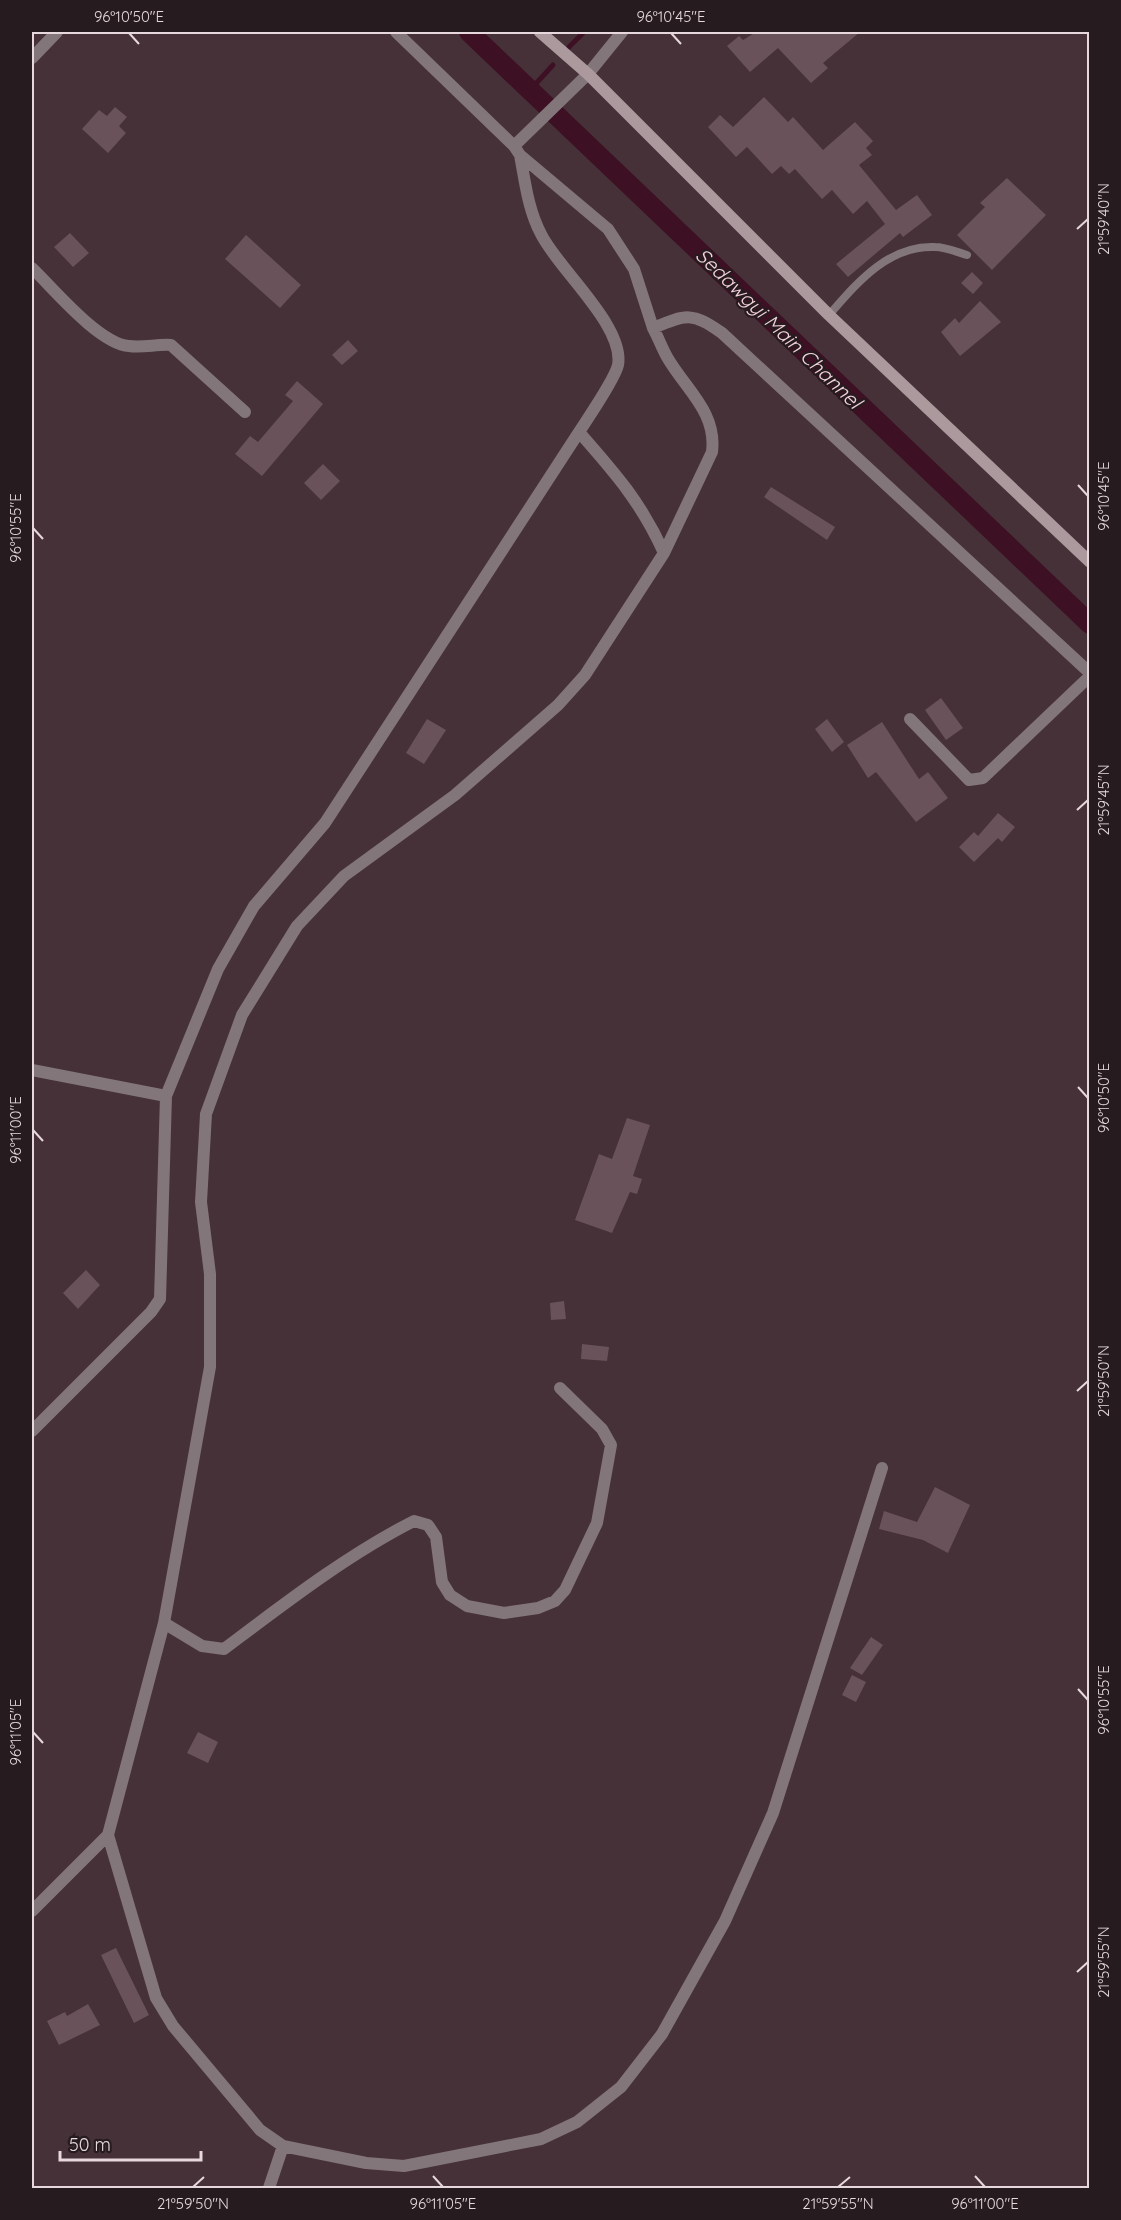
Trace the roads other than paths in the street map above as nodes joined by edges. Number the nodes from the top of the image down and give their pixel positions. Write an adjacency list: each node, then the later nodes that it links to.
1 (57, 32): 5 (street)
2 (396, 32): 7 (street)
3 (622, 32): 6 (street)
4 (544, 33): 6 (street)
5 (32, 58)
6 (588, 74): 7 (street); 10 (street)
7 (517, 150): 11 (street); 13 (street)
8 (967, 255): 10 (lane)
9 (32, 268): 12 (street)
10 (829, 315): 15 (street)
11 (653, 328): 14 (street); 16 (street)
12 (245, 412)
13 (579, 432): 14 (street); 19 (street)
14 (664, 553): 23 (street)
15 (1089, 562)
16 (1089, 675): 17 (street)
17 (910, 719)
18 (32, 1070): 19 (street)
19 (166, 1096): 21 (street)
20 (560, 1388): 23 (street)
21 (32, 1431)
22 (882, 1468): 26 (street)
23 (164, 1623): 24 (street)
24 (108, 1835): 25 (street); 26 (street)
25 (32, 1911)
26 (283, 2146): 27 (street)
27 (268, 2188)

